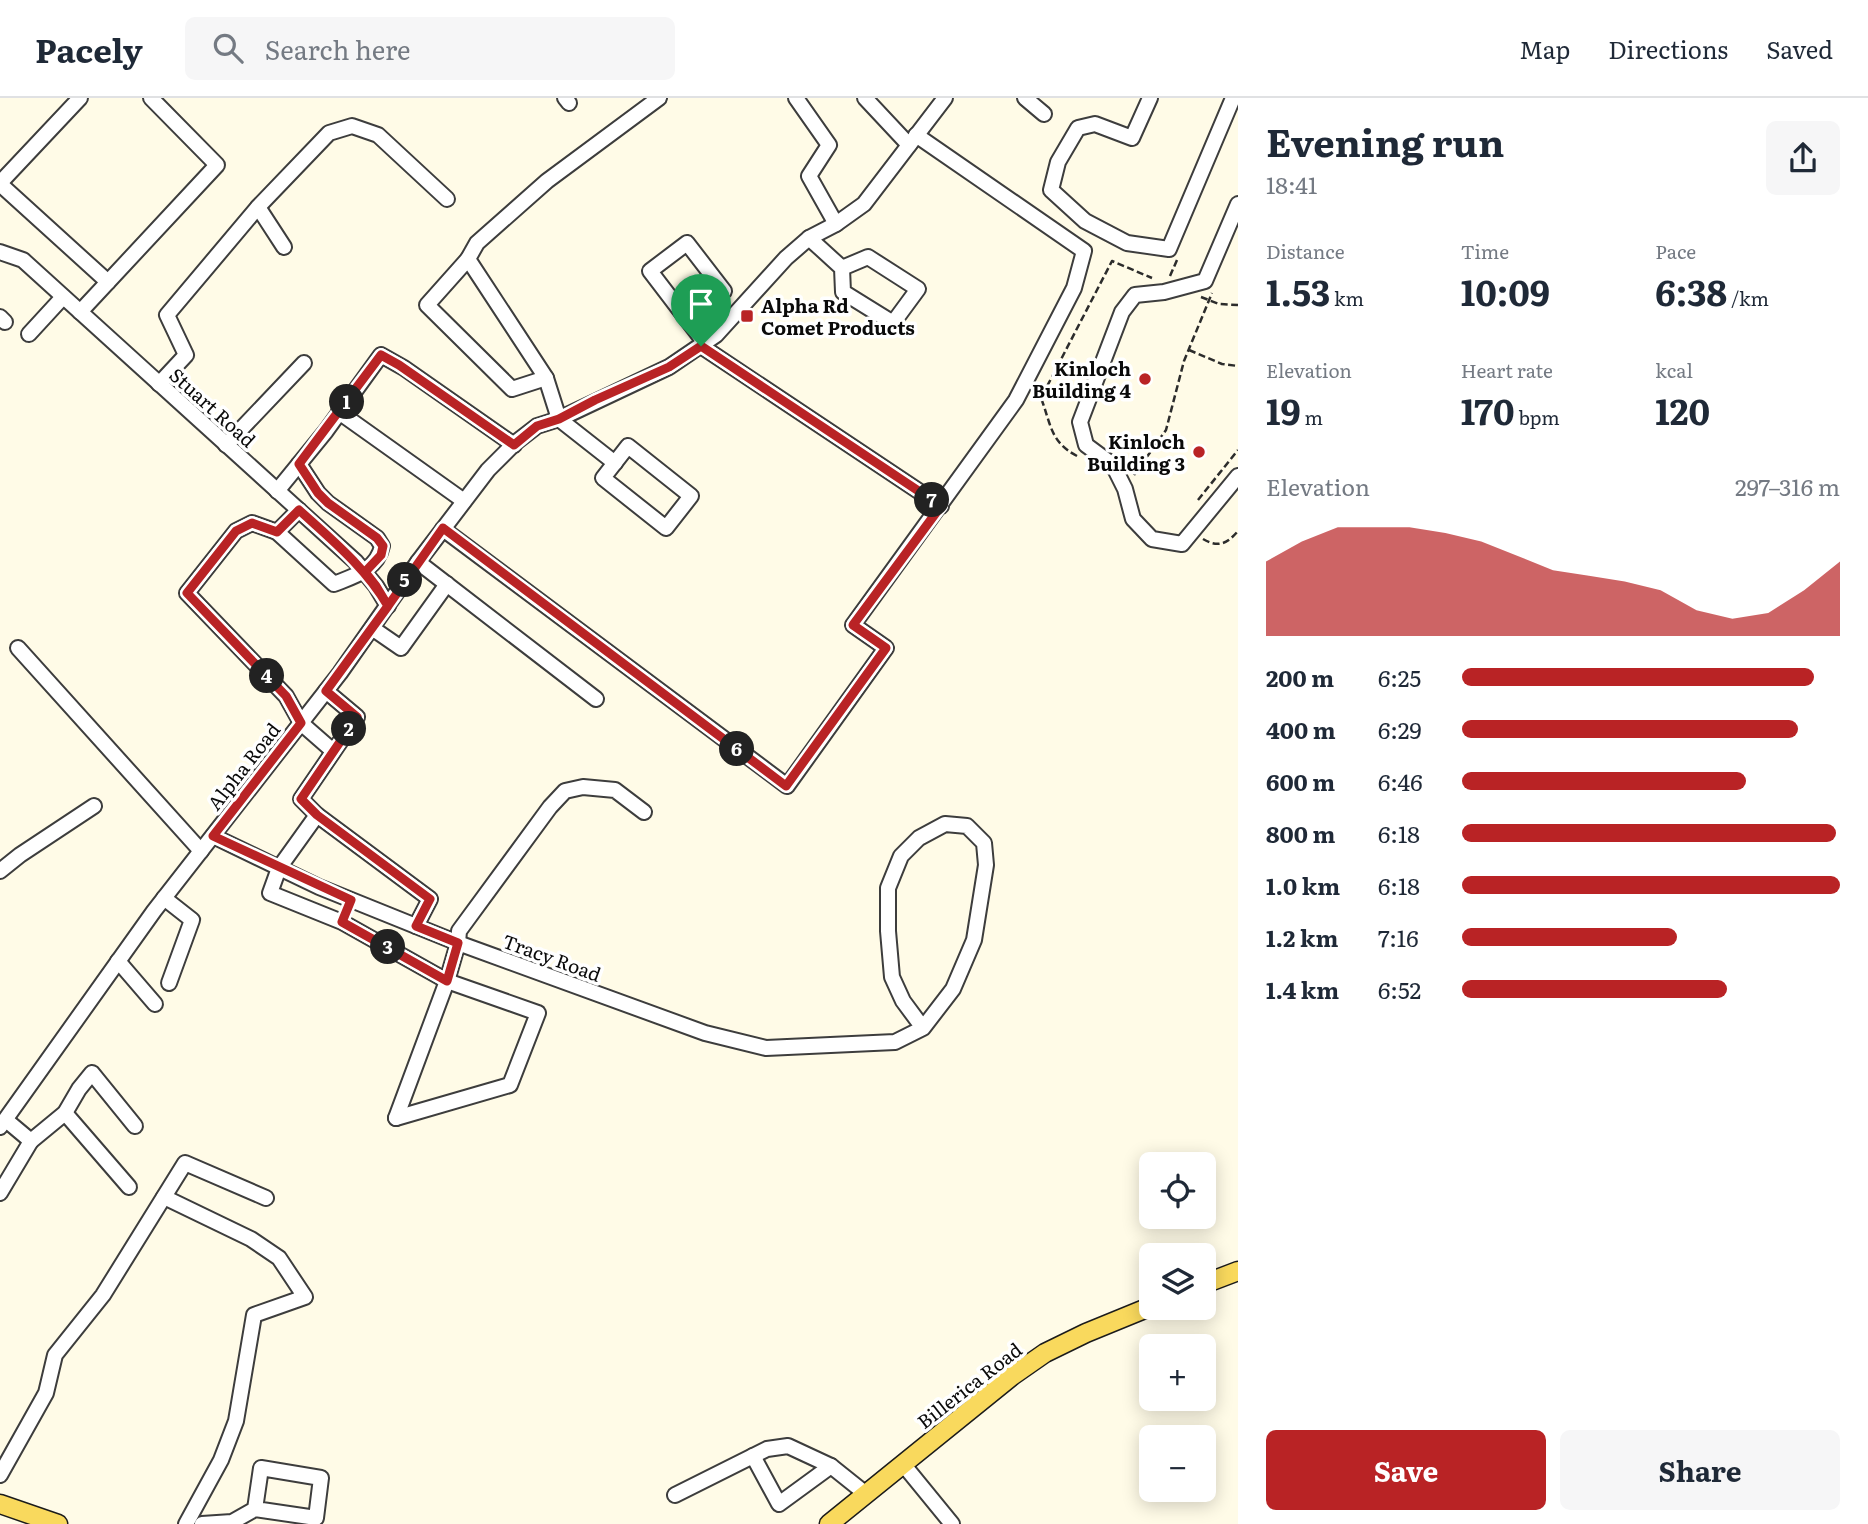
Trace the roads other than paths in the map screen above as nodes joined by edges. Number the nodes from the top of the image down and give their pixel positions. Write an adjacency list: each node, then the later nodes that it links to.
1 (80, 98): 12 (street)
2 (151, 98): 22 (street)
3 (659, 98): 20 (street)
4 (796, 98): 16 (street)
5 (865, 98): 11 (street)
6 (945, 98): 11 (street, Alpha Road)
7 (1025, 98): 10 (street)
8 (1150, 98): 9 (street)
9 (1233, 98)
10 (1044, 114)
11 (912, 140): 16 (street, Alpha Road); 40 (street)
12 (0, 183): 22 (street)
13 (447, 199): 15 (street)
14 (1238, 204): 37 (street)
15 (258, 207): 18 (street); 30 (street)
16 (835, 224): 17 (street, Alpha Road)
17 (810, 238): 21 (street); 27 (street, Alpha Road)
18 (284, 247)
19 (0, 251): 23 (street, Stuart Road)
20 (468, 259): 29 (street); 29 (street)
21 (842, 268): 21 (street)
22 (108, 282): 24 (street)
23 (64, 297): 24 (street, Stuart Road); 26 (street)
24 (80, 312): 30 (street, Stuart Road)
25 (687, 319): 25 (street); 27 (street)
26 (29, 334)
27 (703, 344): 32 (street, Alpha Road); 40 (street)
28 (304, 363): 33 (street)
29 (546, 378): 32 (street)
30 (159, 384): 33 (street, Stuart Road)
31 (339, 412): 34 (street); 36 (street); 39 (street)
32 (559, 419): 34 (street, Alpha Road); 35 (street)
33 (226, 445): 38 (street, Stuart Road)
34 (514, 445): 39 (street, Alpha Road)
35 (615, 463): 35 (street)
36 (299, 464): 38 (street); 45 (street)
37 (1238, 476)
38 (277, 491): 41 (street, Stuart Road)
39 (464, 501): 42 (street, Alpha Road)
40 (941, 506): 42 (street)
41 (299, 510): 43 (street); 45 (street, Stuart Road)
42 (443, 528): 44 (street, Alpha Road)
43 (277, 532): 45 (street); 52 (street)
44 (418, 562): 46 (street); 47 (street, Alpha Road)
45 (365, 572): 47 (street, Stuart Road)
46 (447, 584): 48 (street); 51 (street)
47 (388, 606): 48 (street, Alpha Road)
48 (372, 628): 50 (street, Alpha Road)
49 (18, 649): 58 (street)
50 (326, 691): 52 (street, Alpha Road); 53 (street)
51 (596, 699)
52 (301, 723): 53 (street); 57 (street, Alpha Road)
53 (333, 751): 56 (street)
54 (94, 806): 60 (street)
55 (644, 812): 65 (street)
56 (317, 815): 59 (street); 64 (street)
57 (213, 836): 58 (street, Alpha Road); 59 (street, Tracy Road)
58 (201, 851): 61 (street, Alpha Road)
59 (279, 868): 62 (street, Tracy Road); 63 (street)
60 (0, 871)
61 (164, 898): 66 (street, Alpha Road); 68 (street)
62 (351, 900): 63 (street); 64 (street, Tracy Road)
63 (342, 922): 67 (street)
64 (416, 926): 65 (street, Tracy Road)
65 (458, 943): 67 (street); 70 (street, Tracy Road)
66 (118, 961): 69 (street); 72 (street, Alpha Road)
67 (447, 981): 67 (street)
68 (169, 984)
69 (155, 1004)
70 (923, 1028): 70 (street)
71 (65, 1113): 73 (street); 74 (street); 75 (street)
72 (3, 1124): 74 (street)
73 (135, 1126)
74 (31, 1141): 76 (street)
75 (129, 1187)
76 (0, 1193)
77 (164, 1197): 78 (street); 85 (street); 91 (street)
78 (266, 1198)
79 (1238, 1270): 80 (main road)
80 (1216, 1279)
81 (1139, 1311): 83 (main road, Billerica Road)
82 (753, 1456): 84 (street); 84 (street); 87 (street)
83 (903, 1464): 86 (main road, Billerica Road); 94 (street)
84 (831, 1466): 86 (street)
85 (0, 1475)
86 (866, 1494): 93 (main road, Billerica Road)
87 (675, 1495)
88 (0, 1504): 90 (main road)
89 (255, 1509): 89 (street); 92 (street)
90 (58, 1524)
91 (186, 1524)
92 (202, 1524)
93 (829, 1524)
94 (952, 1524)

